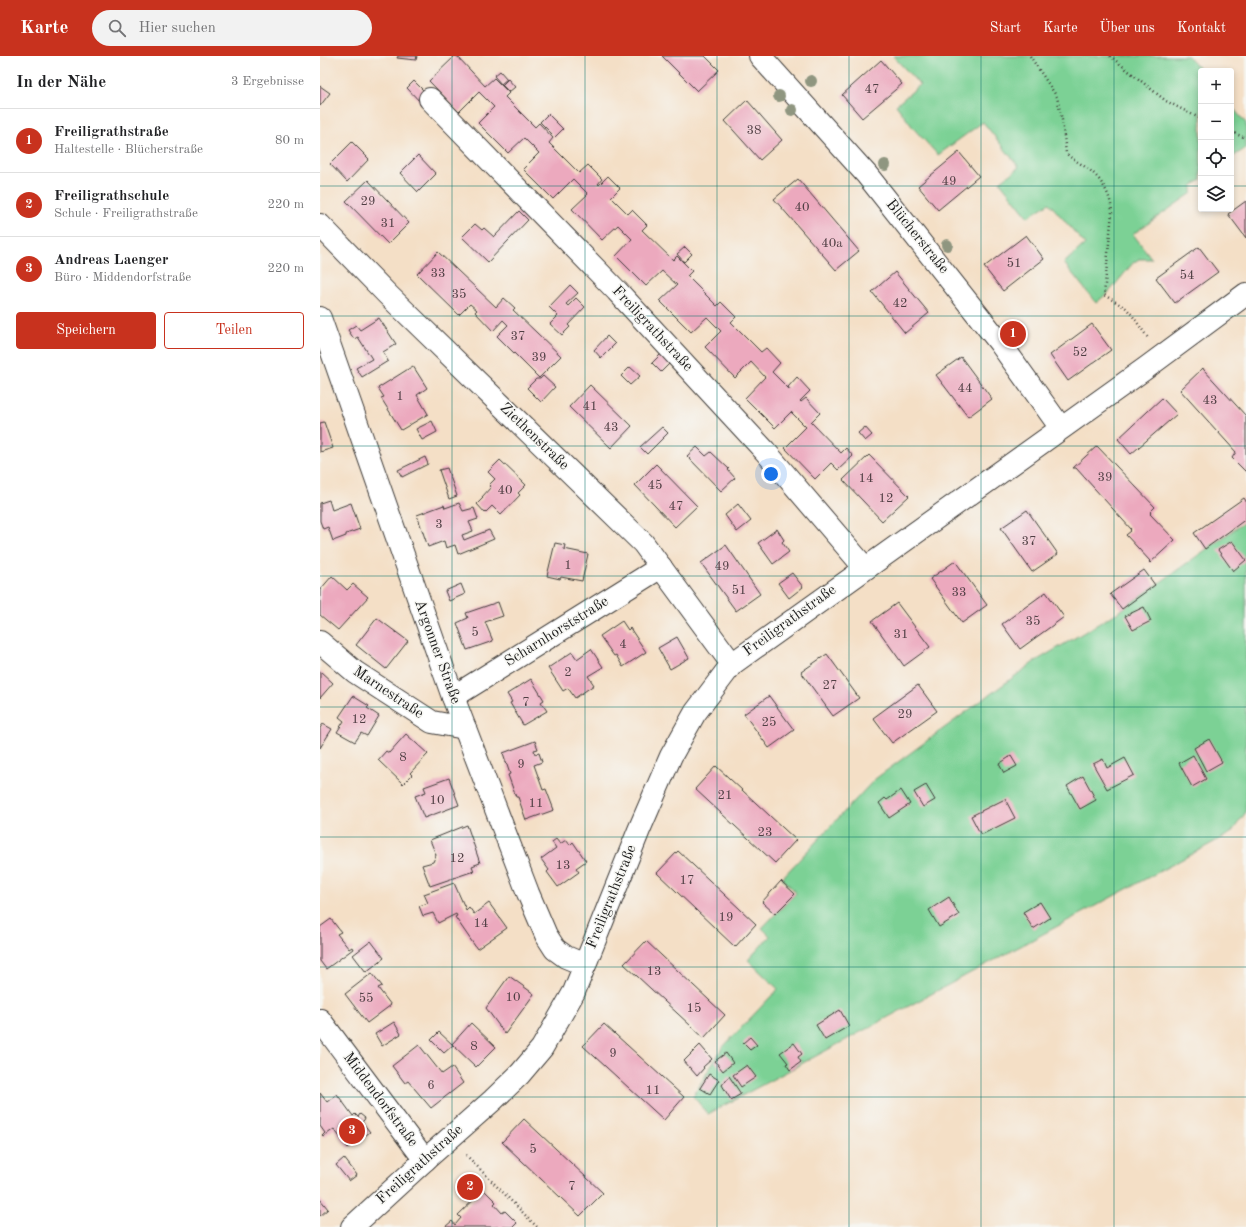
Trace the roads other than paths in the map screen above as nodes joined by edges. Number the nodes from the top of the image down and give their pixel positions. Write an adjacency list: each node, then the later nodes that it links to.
1 (760, 56): 6 (street, Blücherstraße)
2 (430, 99): 8 (street, Freiligrathstraße)
3 (320, 225): 7 (street, Ziethenstraße)
4 (1246, 294): 6 (street, Freiligrathstraße)
5 (320, 318): 11 (street, Argonner Straße)
6 (1061, 428): 8 (street, Freiligrathstraße)
7 (660, 567): 10 (street, Ziethenstraße); 11 (street, Scharnhorststraße)
8 (865, 568): 10 (street, Freiligrathstraße)
9 (320, 642): 12 (street, Marnestraße)
10 (732, 664): 13 (street, Freiligrathstraße)
11 (453, 697): 12 (street, Argonner Straße)
12 (465, 728): 13 (street, Argonner Straße)
13 (585, 965): 15 (street, Freiligrathstraße)
14 (320, 1020): 15 (street, Middendorfstraße)
15 (425, 1160): 16 (street, Freiligrathstraße)
16 (352, 1227)

